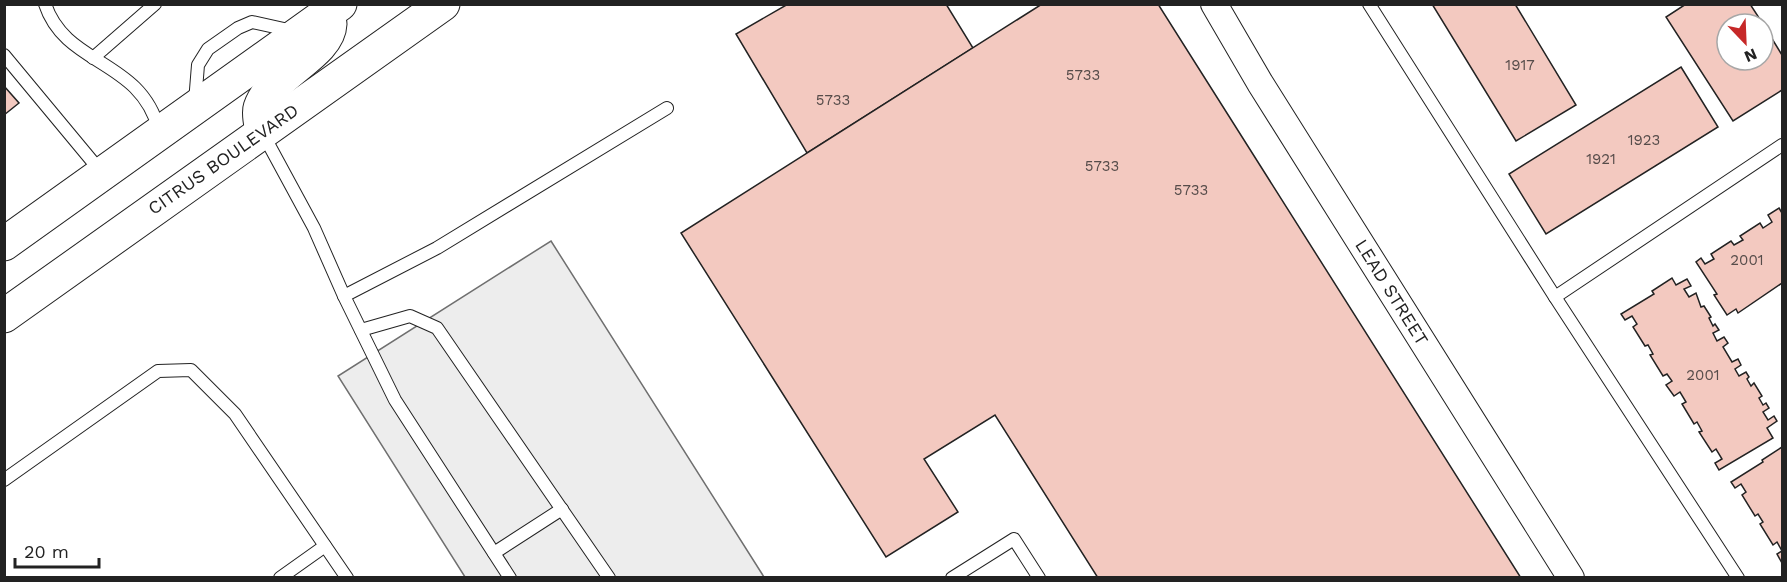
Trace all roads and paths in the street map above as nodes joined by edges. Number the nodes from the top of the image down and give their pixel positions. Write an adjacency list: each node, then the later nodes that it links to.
1 (45, 4): 10 (lane)
2 (155, 4): 10 (lane)
3 (418, 4): 8 (street)
4 (443, 4): 8 (street, CITRUS BOULEVARD)
5 (1214, 4): 31 (street, LEAD STREET)
6 (1369, 4): 18 (lane)
7 (332, 7): 12 (street); 13 (street)
8 (399, 35): 12 (street, CITRUS BOULEVARD)
9 (4, 56): 15 (lane)
10 (93, 58): 13 (lane)
11 (666, 108): 17 (lane)
12 (262, 131): 17 (lane); 19 (street, CITRUS BOULEVARD)
13 (160, 133): 15 (street)
14 (1782, 145): 18 (lane)
15 (103, 174): 16 (street)
16 (11, 236)
17 (344, 296): 20 (lane)
18 (1555, 297): 32 (lane)
19 (4, 316)
20 (361, 330): 22 (lane); 24 (lane)
21 (4, 480): 23 (lane)
22 (562, 509): 24 (lane); 28 (lane)
23 (325, 546): 25 (lane); 26 (lane)
24 (494, 553): 27 (lane)
25 (280, 578)
26 (347, 578)
27 (510, 578)
28 (609, 578)
29 (952, 578): 30 (lane)
30 (1039, 578)
31 (1571, 578)
32 (1738, 578)

